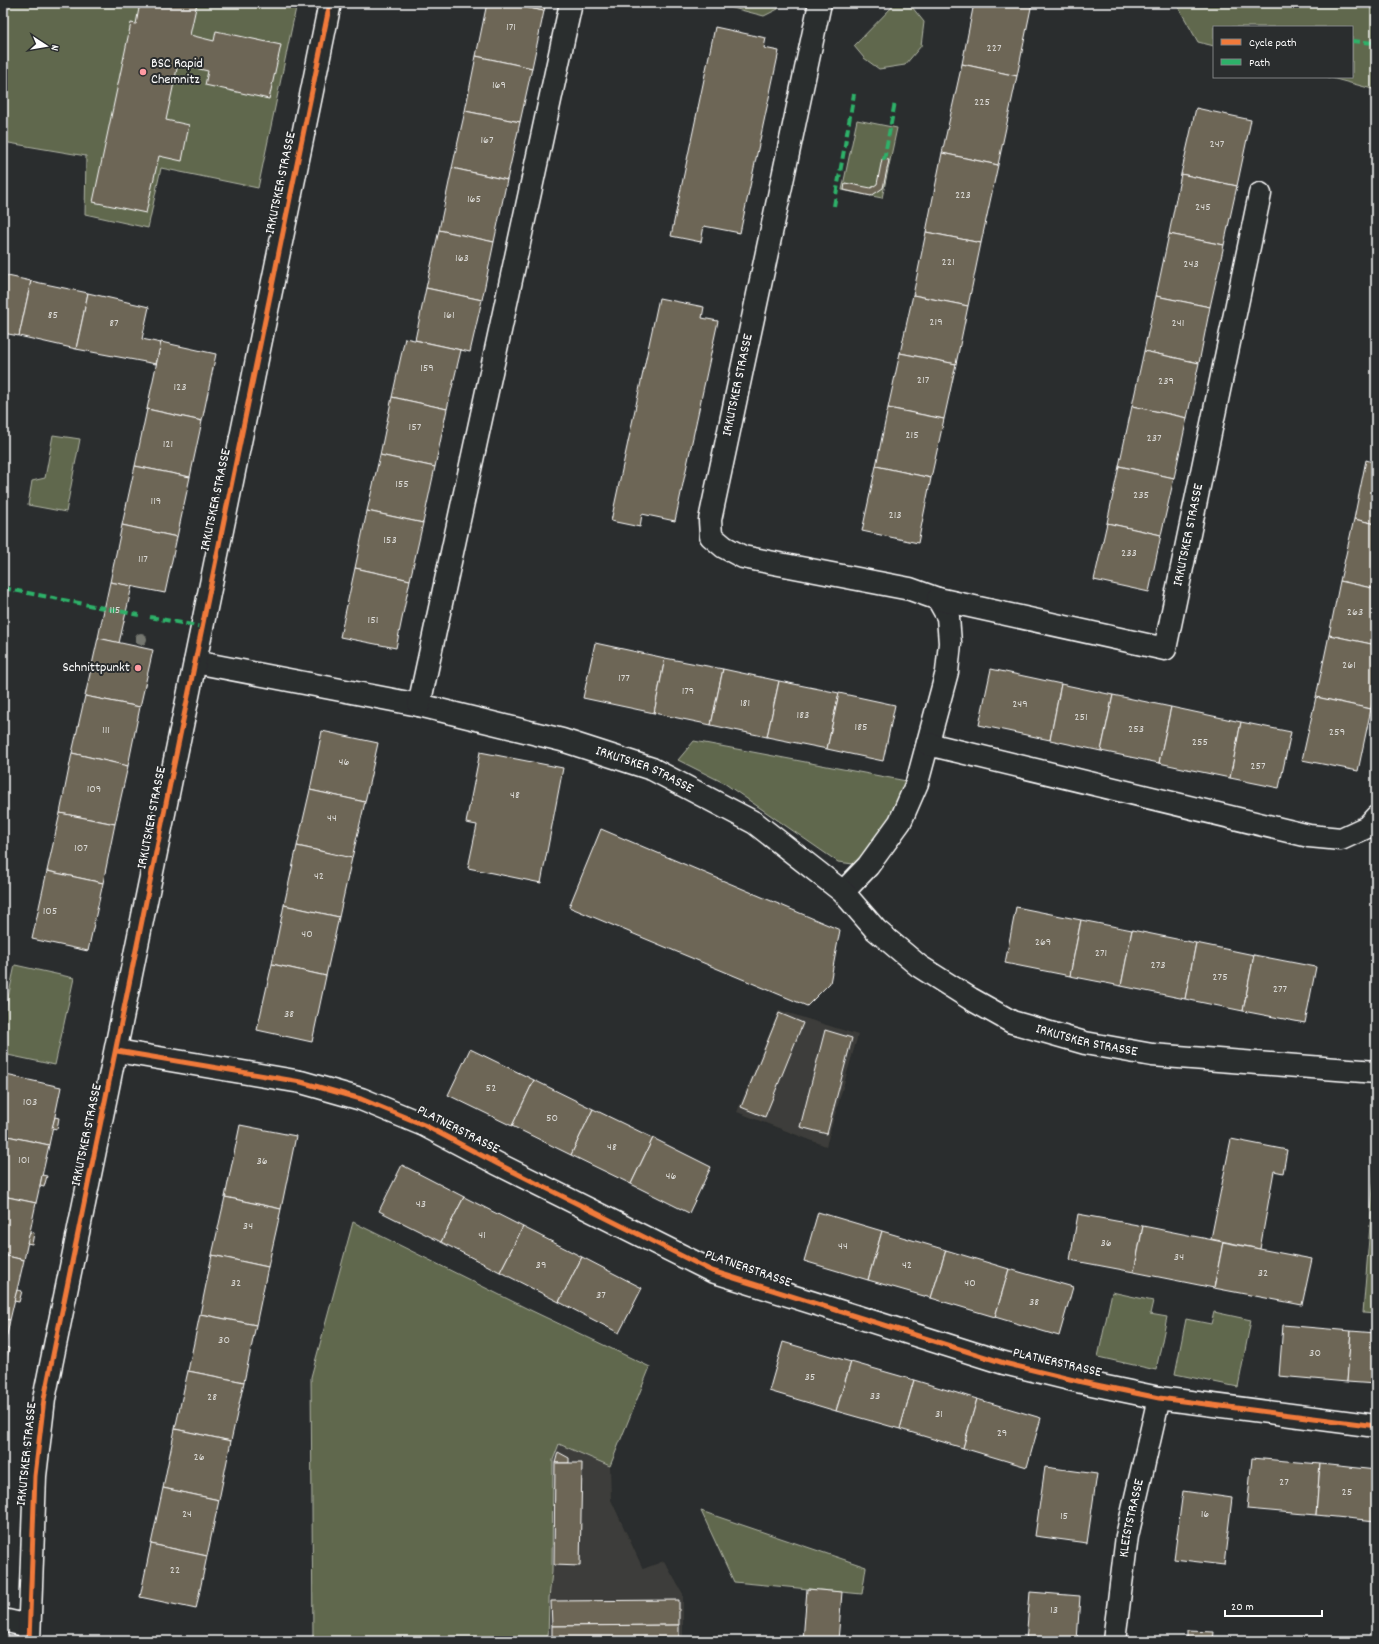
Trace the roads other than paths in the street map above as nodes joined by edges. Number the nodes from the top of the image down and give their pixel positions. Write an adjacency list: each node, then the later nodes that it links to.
1 (330, 3): 6 (street, IRKUTSKER STRASSE)
2 (571, 3): 7 (street)
3 (820, 3): 5 (street, IRKUTSKER STRASSE)
4 (1260, 194): 5 (street, IRKUTSKER STRASSE)
5 (938, 599): 8 (street)
6 (196, 662): 7 (street, IRKUTSKER STRASSE); 11 (street, IRKUTSKER STRASSE)
7 (419, 705): 10 (street, IRKUTSKER STRASSE)
8 (928, 744): 9 (street); 10 (street)
9 (1376, 817)
10 (843, 892): 12 (street, IRKUTSKER STRASSE)
11 (117, 1052): 13 (street, PLATNERSTRASSE); 16 (street, IRKUTSKER STRASSE)
12 (1376, 1072)
13 (1159, 1398): 14 (street, PLATNERSTRASSE); 17 (street, KLEISTSTRASSE)
14 (1376, 1426)
15 (3, 1620): 16 (street, IRKUTSKER STRASSE)
16 (29, 1633)
17 (1114, 1641)

